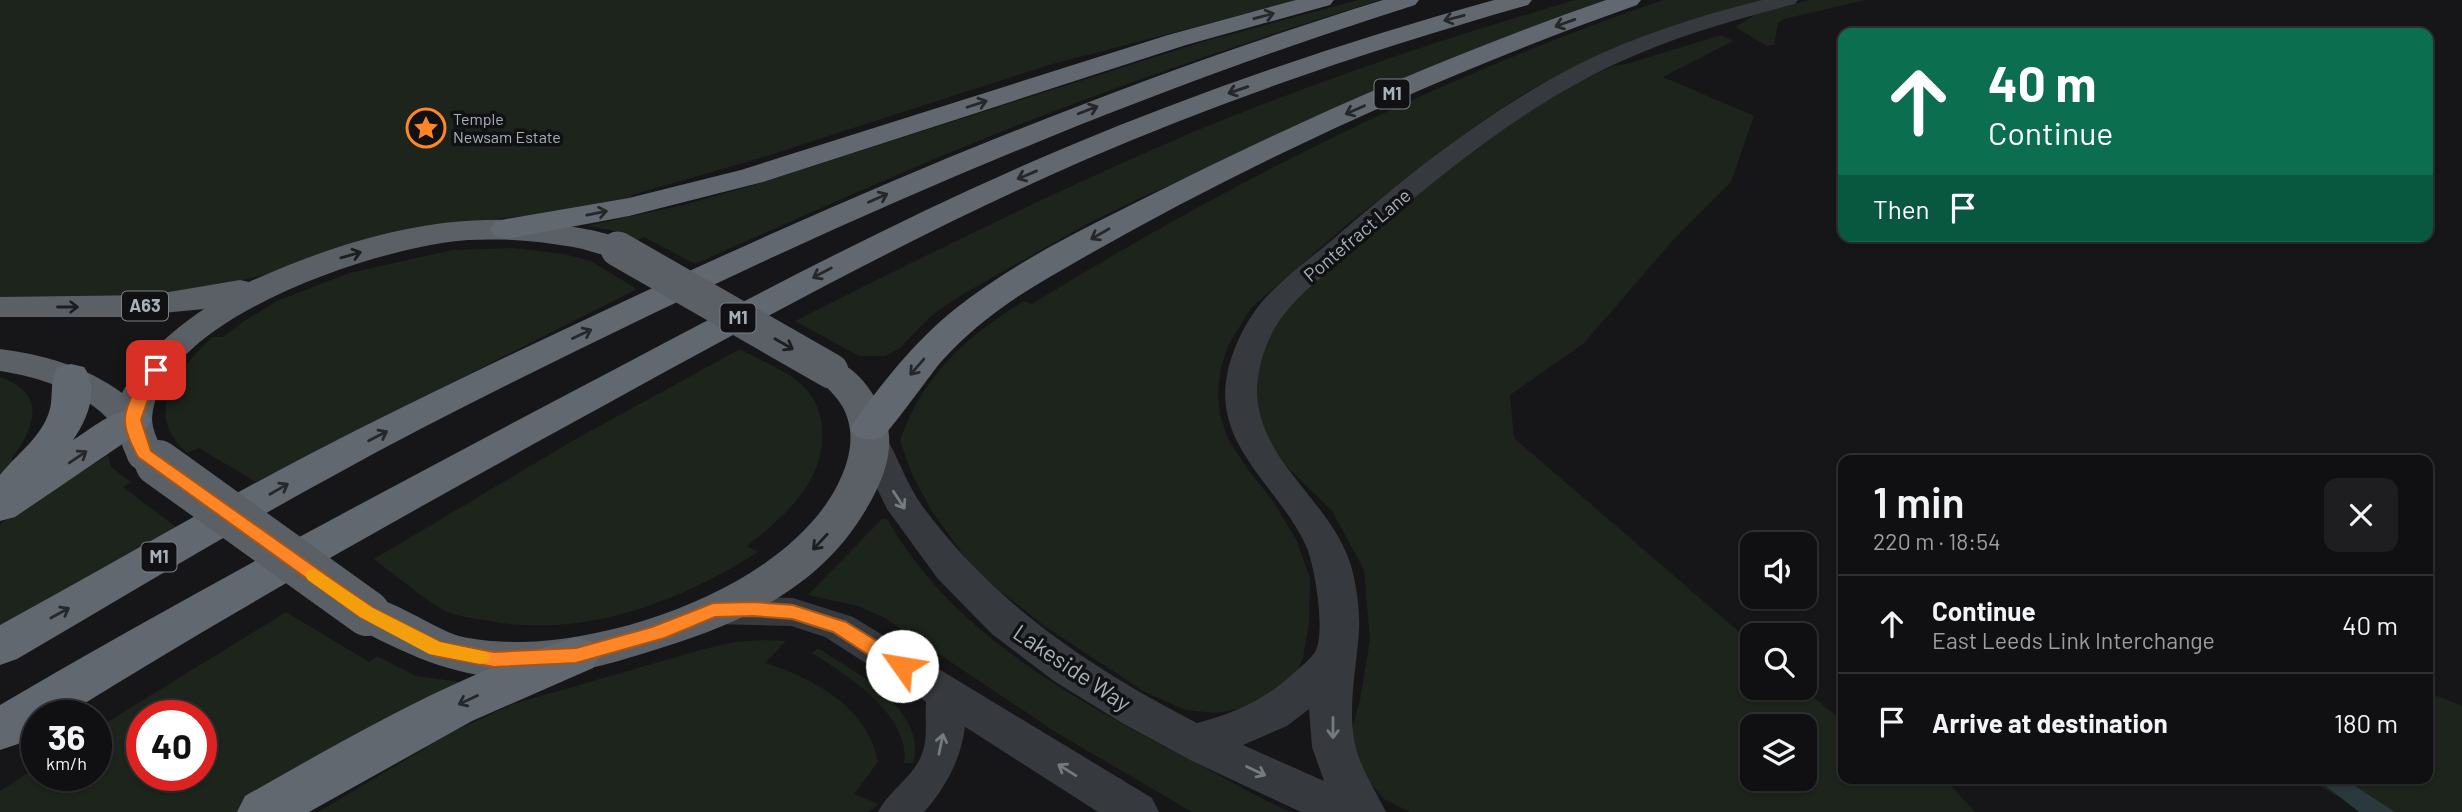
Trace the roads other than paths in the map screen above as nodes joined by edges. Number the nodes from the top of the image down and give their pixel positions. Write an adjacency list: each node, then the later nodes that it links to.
1 (1322, 0): 6 (highway, one-way to 1)
2 (1407, 0): 16 (highway, M1, one-way to 2)
3 (1520, 0): 20 (highway, M1, one-way to 20)
4 (1629, 0): 11 (highway, M1, one-way to 11)
5 (1787, 0): 18 (street, Pontefract Lane)
6 (506, 229): 7 (highway, one-way to 6); 11 (highway, one-way to 11, bridge)
7 (286, 276): 8 (highway, A63, one-way to 7); 12 (highway)
8 (0, 307)
9 (0, 359): 10 (highway)
10 (71, 375): 12 (highway); 13 (highway)
11 (870, 434): 15 (highway, one-way to 15); 21 (street, Lakeside Way, one-way to 21)
12 (138, 437): 14 (highway, one-way to 12); 17 (highway, bridge)
13 (0, 499)
14 (0, 507)
15 (713, 610): 17 (highway); 19 (street)
16 (0, 647)
17 (576, 655): 22 (highway, one-way to 22)
18 (1333, 660): 21 (street); 26 (street, Pontefract Lane, one-way to 26)
19 (944, 692): 23 (street, one-way to 19); 24 (street, one-way to 19)
20 (0, 730)
21 (1194, 741): 25 (street, Lakeside Way, one-way to 25)
22 (264, 812)
23 (898, 812)
24 (1136, 812)
25 (1348, 812)
26 (1363, 812)

